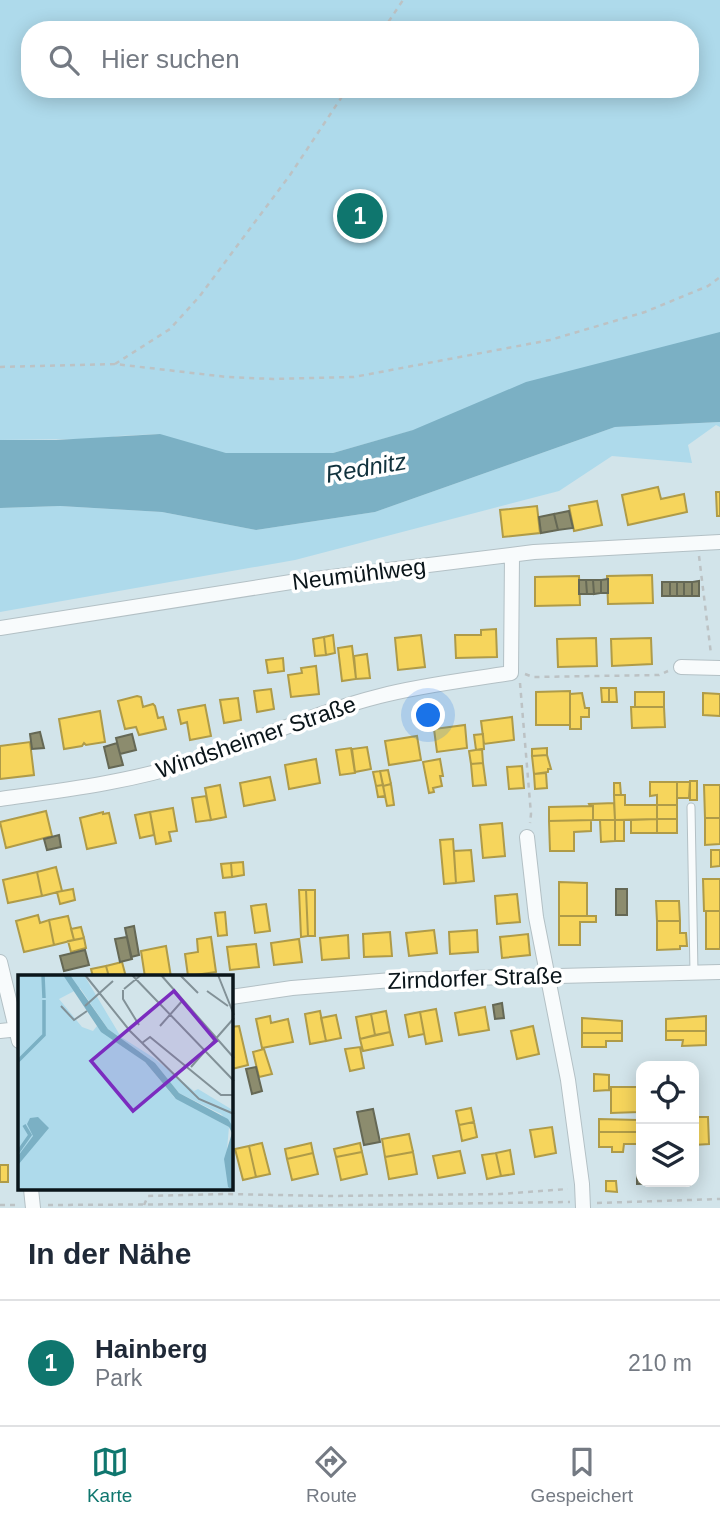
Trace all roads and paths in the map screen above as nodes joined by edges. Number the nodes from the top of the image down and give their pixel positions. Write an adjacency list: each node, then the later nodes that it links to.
1 (403, 0): 2 (path)
2 (389, 21)
3 (341, 98): 5 (path)
4 (720, 277): 5 (path)
5 (115, 364): 6 (path)
6 (0, 367)
7 (720, 542): 8 (street, Neumühlweg)
8 (698, 543): 9 (street, Neumühlweg); 12 (path)
9 (512, 556): 10 (street, Neumühlweg); 13 (street, Windsheimer Straße)
10 (0, 628)
11 (681, 667): 12 (street); 15 (path)
12 (716, 668)
13 (0, 799)
14 (691, 807): 19 (lane)
15 (531, 814)
16 (527, 837): 20 (street)
17 (0, 962): 23 (street)
18 (720, 972): 19 (street, Zirndorfer Straße)
19 (694, 973): 20 (street, Zirndorfer Straße)
20 (546, 975): 21 (street, Zirndorfer Straße); 27 (street)
21 (233, 997)
22 (0, 1031): 23 (street)
23 (18, 1033)
24 (720, 1199): 27 (path)
25 (0, 1205): 28 (path)
26 (144, 1205): 27 (path); 27 (path); 28 (path)
27 (583, 1205)
28 (33, 1207)

